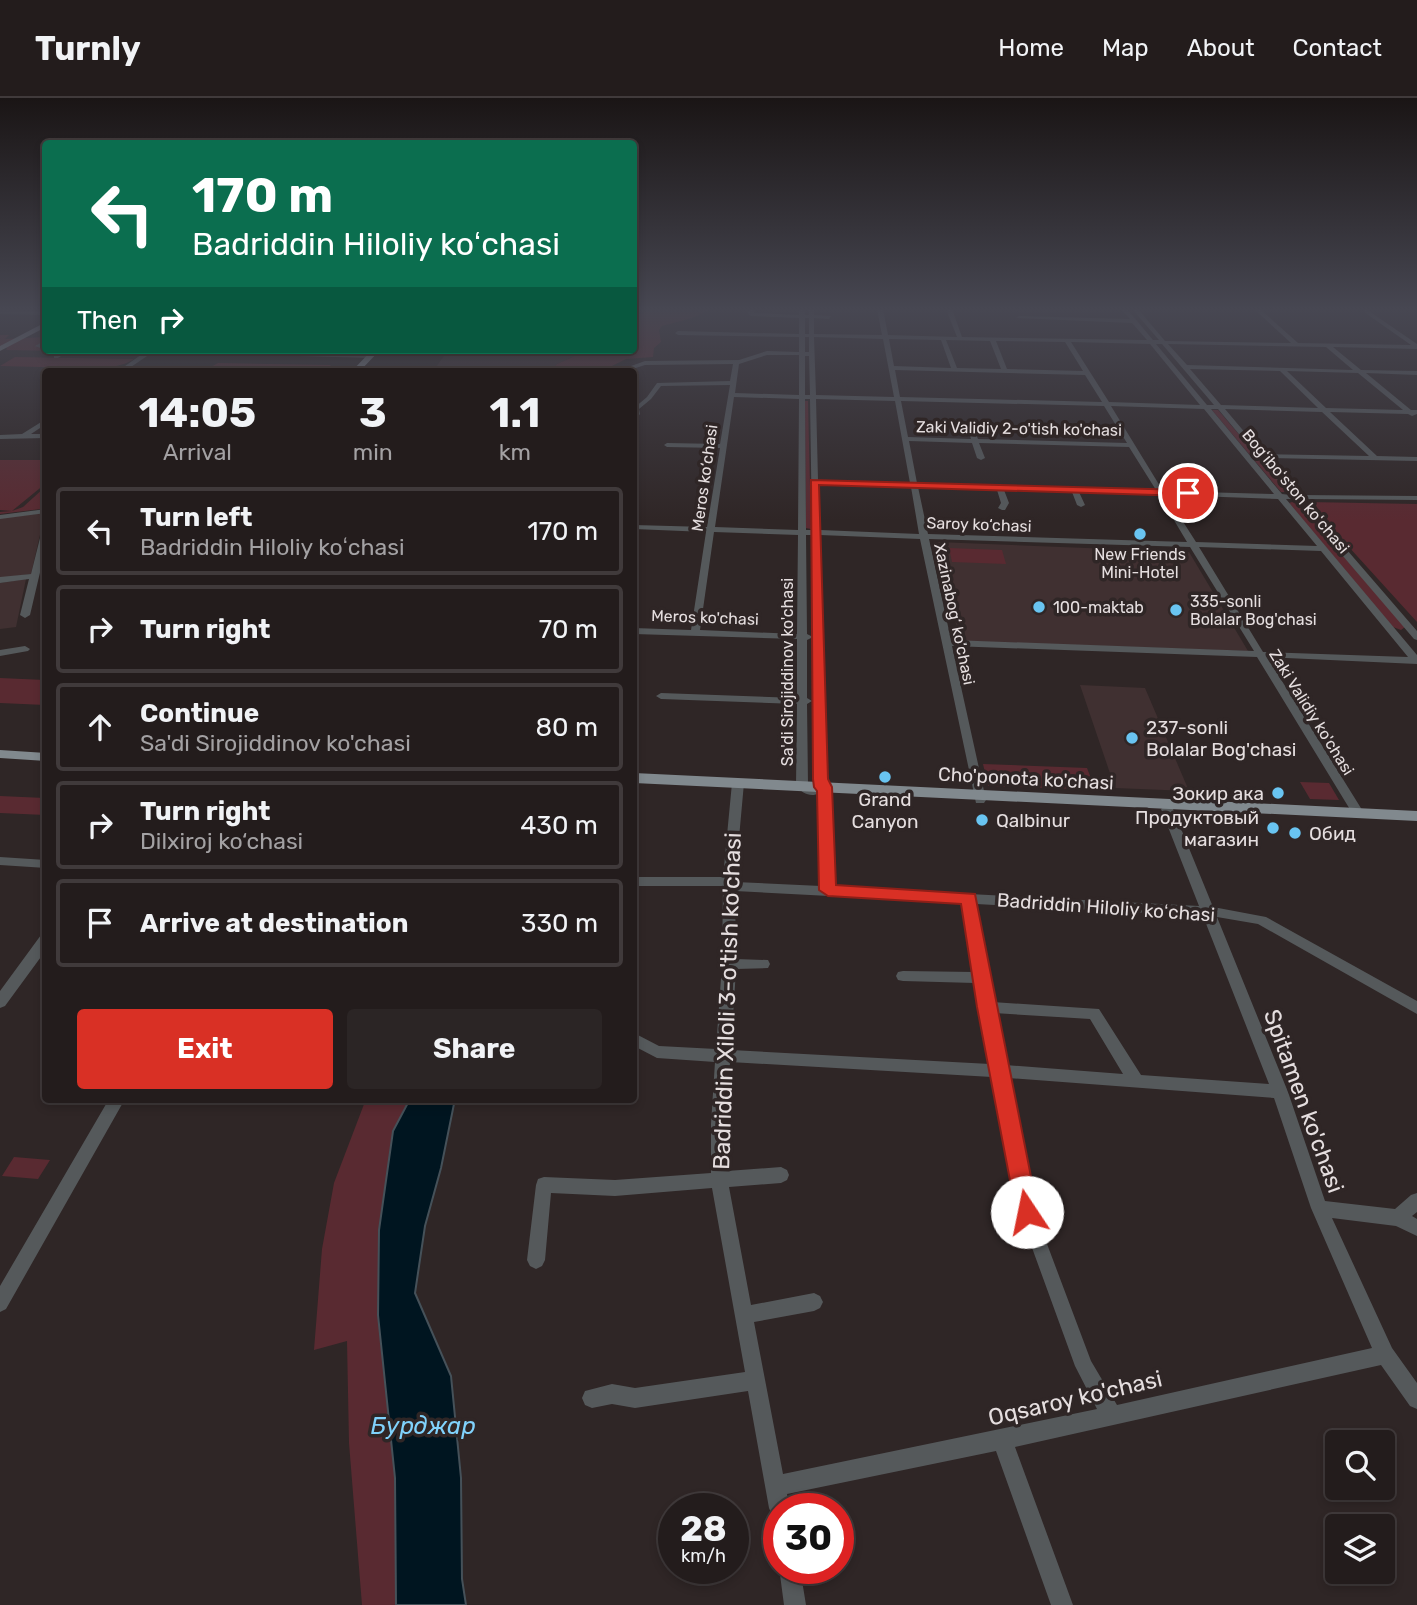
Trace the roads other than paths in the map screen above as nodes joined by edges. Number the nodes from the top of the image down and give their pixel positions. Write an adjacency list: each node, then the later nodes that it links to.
1 (734, 379): 10 (street, Meros ko‘chasi)
2 (802, 379): 12 (street, Sa'di Sirojiddinov ko'chasi)
3 (812, 379): 13 (street, Sa'di Sirojiddinov ko'chasi)
4 (895, 379): 14 (street, Xazinabog‘ ko‘chasi)
5 (1091, 379): 15 (street, Zaki Validiy ko'chasi)
6 (1183, 379): 16 (street, Bogʻiboʻston koʻchasi)
7 (1195, 379): 17 (street, Bogʻiboʻston koʻchasi)
8 (1292, 379): 19 (street)
9 (1371, 379): 20 (street)
10 (733, 383): 11 (street, Meros ko‘chasi); 18 (street)
11 (732, 395): 12 (street); 31 (street, Meros ko‘chasi)
12 (802, 397): 13 (street); 50 (street, Sa'di Sirojiddinov ko'chasi)
13 (813, 397): 14 (street); 36 (street, Sa'di Sirojiddinov ko'chasi)
14 (899, 399): 15 (street); 27 (street, Xazinabog‘ ko‘chasi)
15 (1106, 405): 16 (street); 30 (street, Zaki Validiy ko'chasi)
16 (1206, 407): 17 (street); 41 (street, Bogʻiboʻston koʻchasi)
17 (1220, 408): 19 (street); 32 (street, Bogʻiboʻston koʻchasi)
18 (637, 409)
19 (1324, 410): 20 (street); 34 (street)
20 (1413, 412): 21 (street)
21 (1417, 418)
22 (42, 424): 24 (street)
23 (971, 429): 28 (street)
24 (27, 434): 25 (street); 26 (street)
25 (42, 434)
26 (0, 437)
27 (907, 439): 28 (street, Zaki Validiy 2-o'tish ko'chasi); 37 (street, Xazinabog‘ ko‘chasi)
28 (973, 441): 30 (street, Zaki Validiy 2-o'tish ko'chasi); 33 (street)
29 (667, 445): 31 (street)
30 (1131, 445): 40 (street, Zaki Validiy ko'chasi)
31 (722, 446): 49 (street, Meros ko‘chasi)
32 (1261, 456): 34 (street); 42 (street, Bogʻiboʻston koʻchasi)
33 (981, 458)
34 (1374, 458): 35 (street)
35 (1417, 459)
36 (814, 482): 37 (street); 51 (street, Sa'di Sirojiddinov ko'chasi)
37 (915, 485): 38 (street); 52 (street, Xazinabog‘ ko‘chasi)
38 (1000, 488): 39 (street); 45 (street)
39 (1074, 489): 40 (street); 44 (street)
40 (1160, 492): 41 (street); 54 (street, Zaki Validiy ko'chasi)
41 (1280, 497): 42 (street); 55 (street, Bogʻiboʻston koʻchasi)
42 (1297, 497): 43 (street); 62 (street, Bogʻiboʻston koʻchasi)
43 (1417, 498)
44 (1081, 505)
45 (1002, 508)
46 (42, 512): 47 (street)
47 (0, 517)
48 (637, 527): 49 (street, Saroy ko‘chasi)
49 (711, 529): 50 (street, Saroy ko‘chasi); 60 (street, Meros ko‘chasi)
50 (802, 532): 51 (street, Saroy ko‘chasi); 63 (street, Sa'di Sirojiddinov ko'chasi)
51 (815, 533): 52 (street, Saroy ko‘chasi); 64 (street, Sa'di Sirojiddinov ko'chasi)
52 (924, 536): 54 (street, Saroy ko‘chasi); 65 (street, Xazinabog‘ ko‘chasi)
53 (42, 543): 56 (street)
54 (1192, 545): 55 (street, Saroy ko‘chasi); 68 (street, Zaki Validiy ko'chasi)
55 (1324, 549): 61 (street, Bogʻiboʻston koʻchasi)
56 (33, 576): 57 (street); 58 (street)
57 (0, 580)
58 (25, 615)
59 (637, 631): 60 (street, Meros ko'chasi)
60 (695, 632): 63 (street, Meros ko'chasi)
61 (1395, 634): 62 (street); 69 (street, Bogʻiboʻston koʻchasi)
62 (1416, 635)
63 (802, 636): 64 (street, Meros ko'chasi); 71 (street, Sa'di Sirojiddinov ko'chasi)
64 (818, 637): 72 (street, Sa'di Sirojiddinov ko'chasi)
65 (948, 643): 68 (street); 81 (street, Xazinabog‘ ko‘chasi)
66 (25, 649): 67 (street)
67 (0, 653)
68 (1258, 654): 69 (street); 83 (street, Zaki Validiy ko'chasi)
69 (1416, 660)
70 (661, 696): 71 (street)
71 (802, 700): 72 (street); 80 (street, Sa'di Sirojiddinov ko'chasi)
72 (819, 701): 80 (street, Sa'di Sirojiddinov ko'chasi)
73 (0, 744): 74 (main road)
74 (42, 747)
75 (0, 754): 76 (main road)
76 (42, 757)
77 (637, 778): 79 (main road, Cho'ponota ko'chasi)
78 (637, 784): 79 (main road, Cho'ponota ko'chasi)
79 (738, 786): 80 (main road, Cho'ponota ko'chasi); 88 (street, Badriddin Xiloli 3-o'tish ko'chasi)
80 (817, 789): 81 (main road, Cho'ponota ko'chasi); 89 (street)
81 (980, 797): 82 (main road, Cho'ponota ko'chasi)
82 (1166, 806): 83 (main road, Cho'ponota ko'chasi); 84 (main road, Cho'ponota ko'chasi); 91 (street, Spitamen ko'chasi)
83 (1358, 813): 84 (main road, Cho'ponota ko'chasi)
84 (1417, 818)
85 (0, 861): 86 (street)
86 (42, 864)
87 (637, 881): 88 (street, Badriddin Hiloliy koʻchasi)
88 (729, 884): 89 (street, Badriddin Hiloliy koʻchasi); 93 (street, Badriddin Xiloli 3-o'tish ko'chasi)
89 (828, 890): 90 (street, Badriddin Hiloliy koʻchasi)
90 (969, 898): 91 (street, Badriddin Hiloliy koʻchasi); 96 (street)
91 (1207, 911): 99 (street, Badriddin Hiloliy koʻchasi); 104 (street, Spitamen ko'chasi)
92 (42, 944): 97 (street)
93 (729, 964): 94 (street); 101 (street, Badriddin Xiloli 3-o'tish ko'chasi)
94 (762, 964)
95 (903, 976): 96 (street)
96 (983, 978): 98 (street)
97 (0, 1002)
98 (986, 1007): 102 (street); 103 (street)
99 (1417, 1008)
100 (637, 1041): 101 (street)
101 (722, 1055): 102 (street); 107 (street, Badriddin Xiloli 3-o'tish ko'chasi)
102 (1000, 1071): 103 (street); 120 (street)
103 (1136, 1081): 104 (street)
104 (1280, 1092): 109 (street, Spitamen ko'chasi)
105 (115, 1103): 114 (street)
106 (781, 1175): 107 (street)
107 (719, 1180): 112 (street); 115 (street, Badriddin Xiloli 3-o'tish ko'chasi)
108 (1417, 1201): 110 (street)
109 (1319, 1208): 110 (street); 116 (street, Spitamen ko'chasi)
110 (1398, 1218): 111 (street)
111 (1417, 1228)
112 (536, 1260)
113 (814, 1302): 115 (street)
114 (0, 1303)
115 (744, 1315): 117 (street, Badriddin Xiloli 3-o'tish ko'chasi)
116 (1385, 1355): 119 (street, Spitamen ko'chasi); 120 (street, Oqsaroy ko'chasi)
117 (755, 1380): 118 (street); 122 (street, Badriddin Xiloli 3-o'tish ko'chasi)
118 (592, 1398)
119 (1417, 1399)
120 (1111, 1414): 121 (street, Oqsaroy ko'chasi)
121 (1002, 1440): 122 (street, Oqsaroy ko'chasi); 126 (street)
122 (775, 1486): 123 (street, Badriddin Xiloli 3-o'tish ko'chasi)
123 (776, 1493)
124 (792, 1584): 125 (street)
125 (796, 1605)
126 (1062, 1605)

